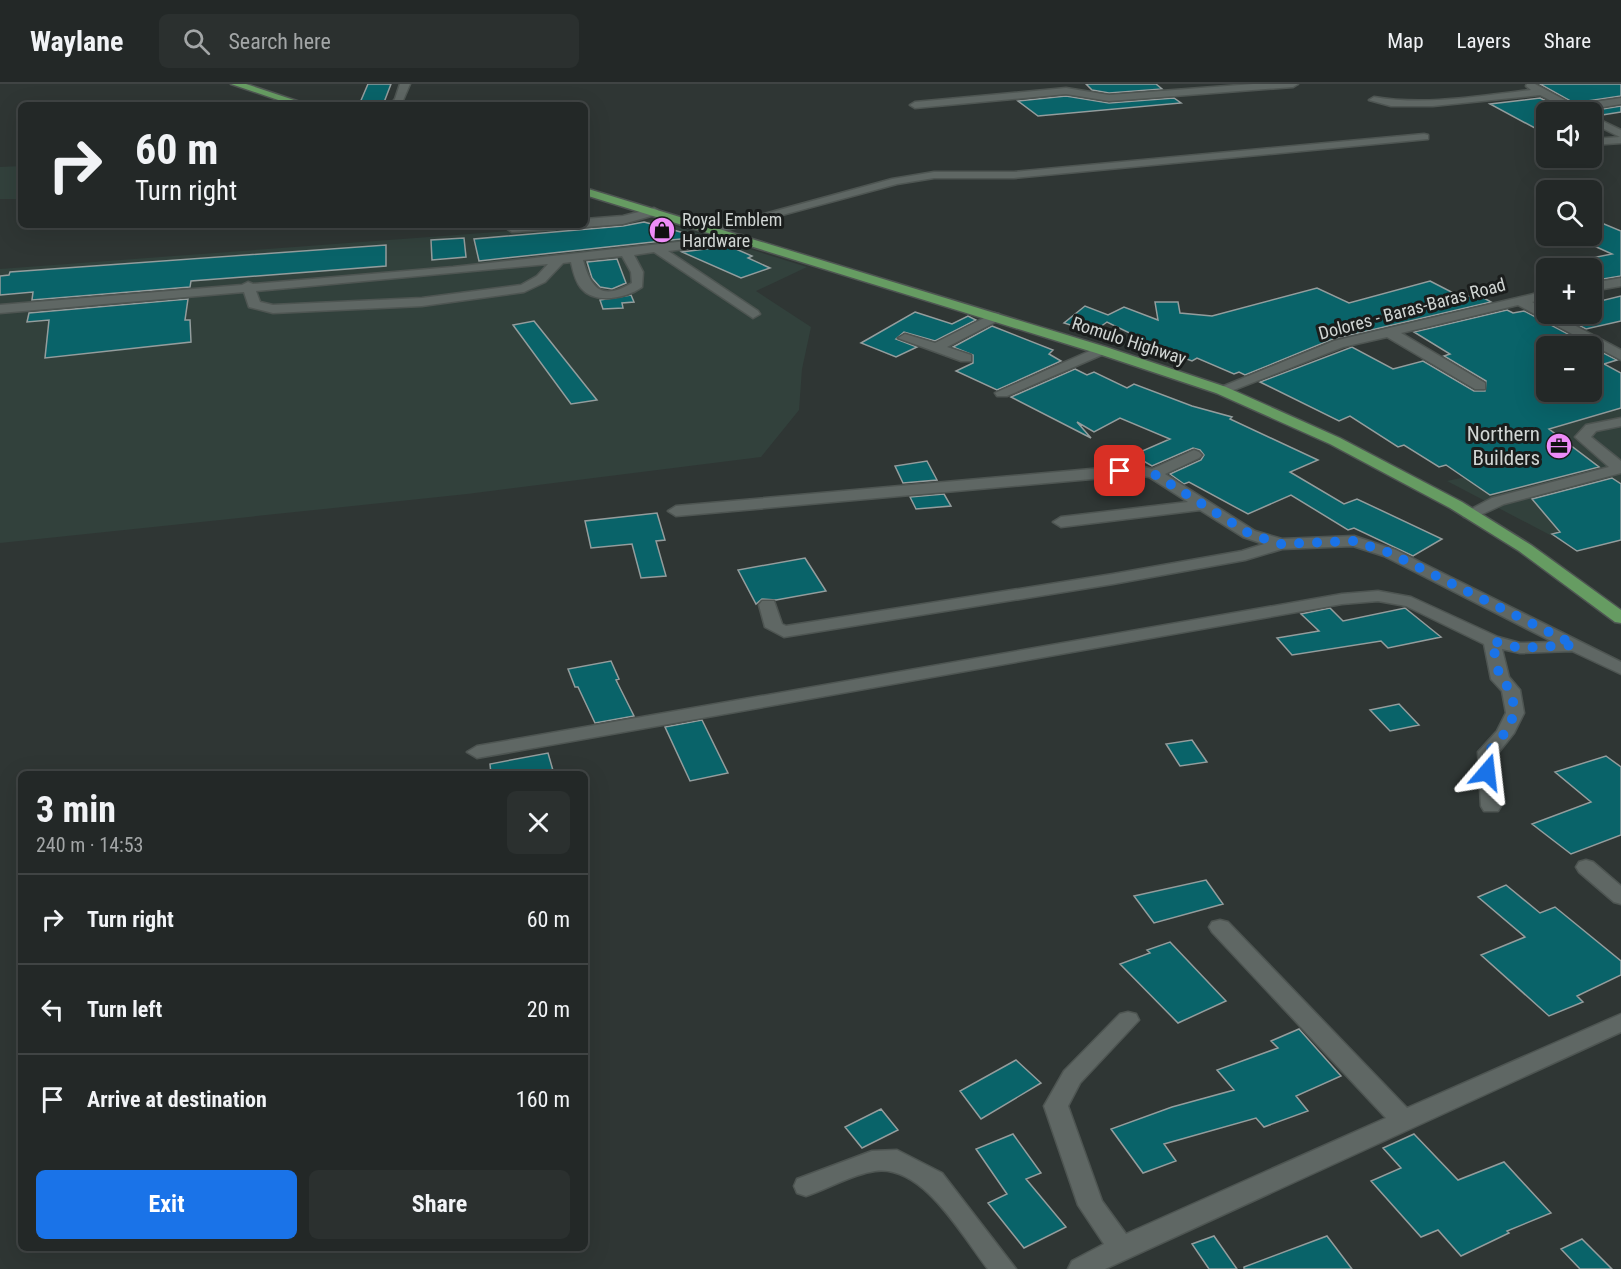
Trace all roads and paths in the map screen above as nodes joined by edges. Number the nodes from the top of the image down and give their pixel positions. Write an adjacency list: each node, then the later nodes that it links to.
1 (236, 84): 9 (highway)
2 (405, 84): 10 (street)
3 (1293, 84): 5 (street)
4 (1527, 84): 6 (street)
5 (1063, 87): 12 (street)
6 (1541, 92): 7 (street); 11 (street)
7 (1374, 100)
8 (1621, 101): 13 (street)
9 (294, 102)
10 (398, 102)
11 (1560, 102)
12 (915, 105)
13 (1602, 105)
14 (1602, 124): 15 (street)
15 (1621, 134)
16 (1424, 137): 22 (street)
17 (1621, 140): 18 (street)
18 (1602, 141)
19 (588, 192): 20 (highway, Romulo Highway)
20 (654, 212): 21 (street); 22 (highway, Romulo Highway)
21 (588, 223)
22 (712, 230): 23 (highway, Romulo Highway)
23 (741, 239): 24 (street); 35 (highway, Romulo Highway)
24 (656, 248): 25 (street); 34 (street)
25 (626, 252): 26 (street); 26 (street)
26 (576, 257): 27 (street)
27 (559, 259): 30 (street); 30 (street)
28 (1621, 282): 29 (street)
29 (1602, 285)
30 (248, 286): 33 (street)
31 (1536, 297): 32 (street, Dolores - Baras-Baras Road)
32 (1518, 300): 36 (street, Dolores - Baras-Baras Road); 40 (street)
33 (0, 309)
34 (753, 314)
35 (994, 317): 38 (street); 39 (highway, Romulo Highway)
36 (1389, 332): 42 (street); 43 (street, Dolores - Baras-Baras Road)
37 (905, 338): 38 (street)
38 (936, 348): 41 (street)
39 (1101, 350): 43 (highway, Romulo Highway); 44 (street)
40 (1621, 356)
41 (966, 358)
42 (1480, 386)
43 (1221, 390): 50 (highway, Romulo Highway)
44 (1002, 393)
45 (1621, 422): 50 (street)
46 (1194, 455): 47 (street)
47 (1154, 474): 48 (street); 49 (street)
48 (1202, 505): 51 (street); 52 (street)
49 (676, 512)
50 (1470, 514): 54 (highway, Romulo Highway)
51 (1061, 522)
52 (1281, 544): 53 (street); 56 (street)
53 (768, 605)
54 (1621, 618)
55 (1492, 641): 56 (street); 58 (street); 59 (street)
56 (1575, 645): 57 (street)
57 (1621, 669)
58 (477, 752)
59 (1491, 806)
60 (1586, 867): 61 (street)
61 (1621, 897)
62 (1220, 927): 65 (street)
63 (1128, 1020): 67 (street)
64 (1621, 1022): 65 (street)
65 (1404, 1121): 67 (street)
66 (806, 1186): 68 (street)
67 (1121, 1248): 69 (street)
68 (1003, 1269)
69 (1081, 1269)

